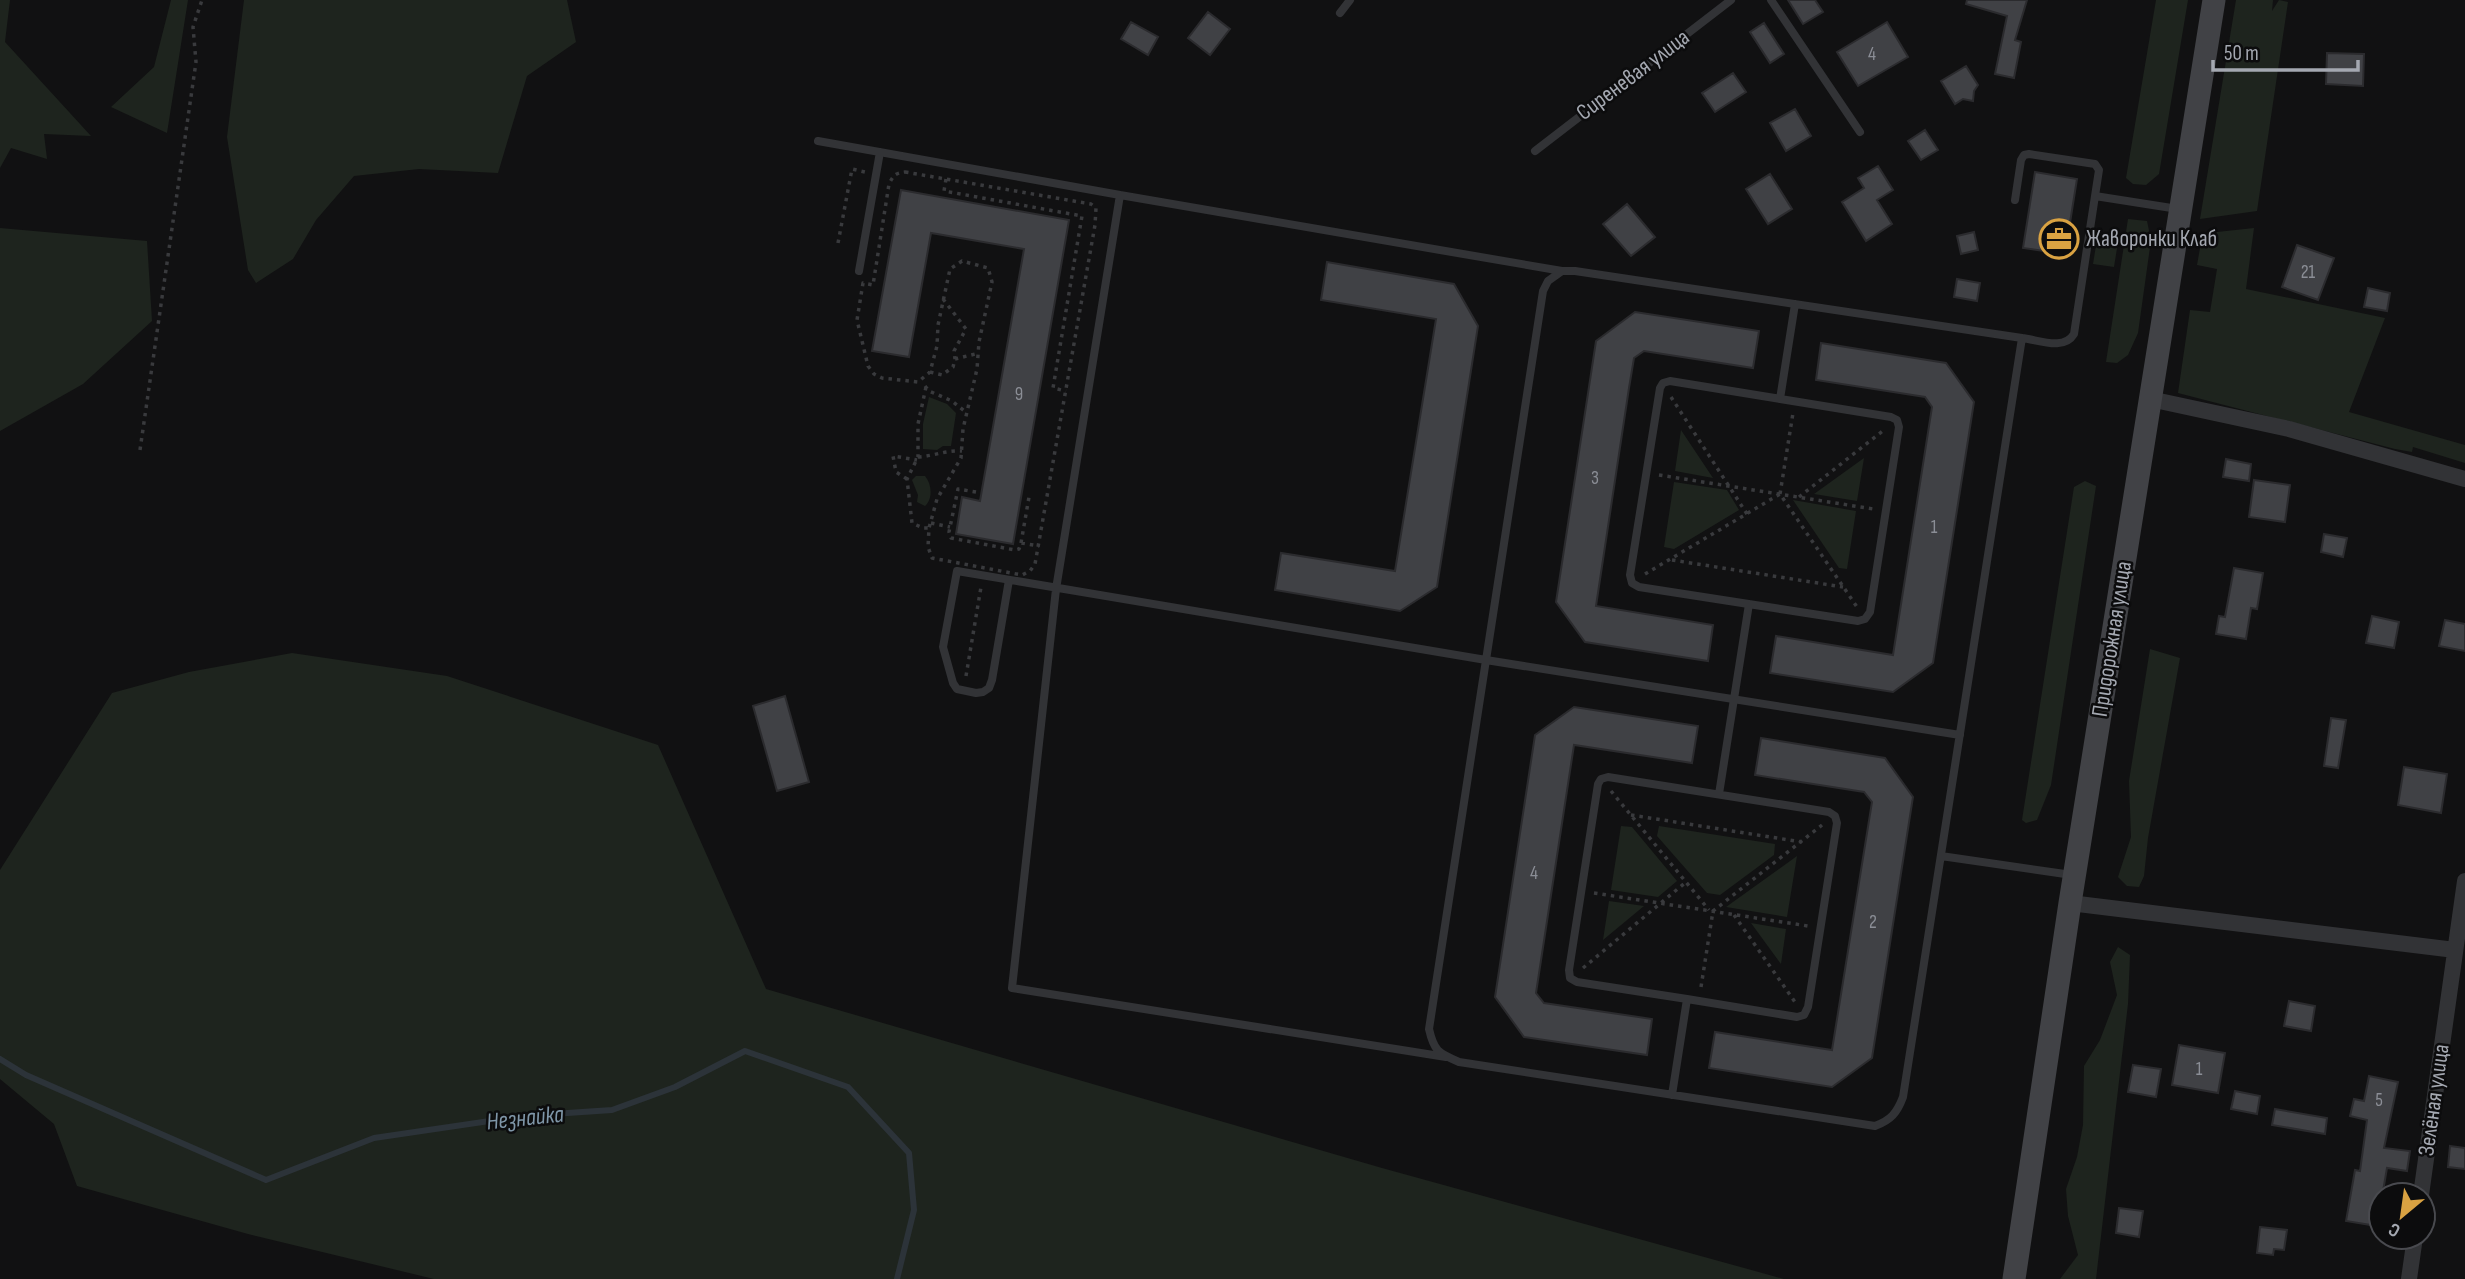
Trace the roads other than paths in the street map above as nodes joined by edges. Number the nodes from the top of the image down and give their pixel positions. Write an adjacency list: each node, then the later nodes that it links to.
1 (1350, 0): 5 (lane)
2 (1731, 0): 8 (lane, Сиреневая улица)
3 (1771, 0): 6 (lane)
4 (2214, 0): 13 (main road, Придорожная улица)
5 (1340, 13)
6 (1860, 132)
7 (818, 141): 9 (lane)
8 (1535, 151)
9 (880, 152): 10 (lane); 14 (lane)
10 (1120, 195): 15 (lane); 22 (lane)
11 (2095, 196): 12 (lane); 13 (lane); 17 (lane)
12 (2015, 200)
13 (2181, 209): 19 (main road, Придорожная улица)
14 (859, 271)
15 (1562, 271): 16 (lane); 24 (lane)
16 (1795, 304): 17 (lane); 18 (lane)
17 (2022, 338): 26 (lane)
18 (1780, 399): 23 (lane); 23 (lane)
19 (2150, 399): 20 (street); 29 (main road, Придорожная улица)
20 (2465, 479)
21 (1009, 580): 21 (lane); 22 (lane)
22 (1056, 589): 24 (lane); 34 (lane)
23 (1749, 604): 25 (lane)
24 (1486, 660): 25 (lane); 34 (lane)
25 (1734, 700): 26 (lane); 27 (lane)
26 (1960, 735): 28 (lane)
27 (1719, 794): 33 (lane); 33 (lane)
28 (1941, 856): 29 (lane); 35 (lane)
29 (2074, 875): 31 (main road, Придорожная улица)
30 (2465, 881): 32 (street, Зелёная улица)
31 (2070, 903): 32 (street); 38 (main road, Придорожная улица)
32 (2455, 950): 36 (street, Зелёная улица)
33 (1687, 999): 35 (lane)
34 (1447, 1057): 35 (lane)
35 (1672, 1095)
36 (2423, 1181)
37 (2413, 1251): 39 (street)
38 (2014, 1279)
39 (2409, 1279)

